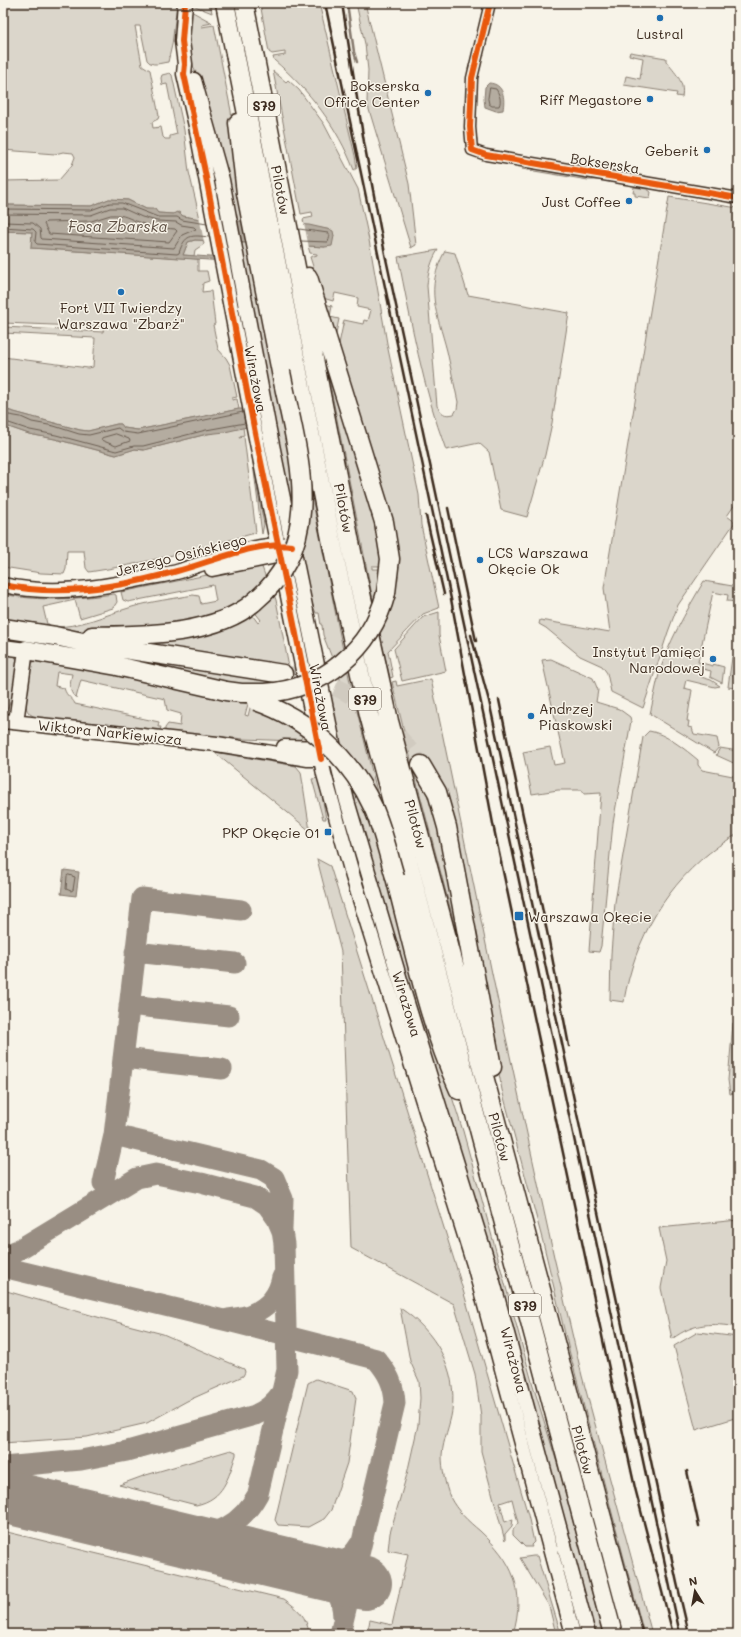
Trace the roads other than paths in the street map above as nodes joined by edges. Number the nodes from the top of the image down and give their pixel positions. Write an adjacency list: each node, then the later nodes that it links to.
1 (185, 3): 5 (main road, Wirażowa)
2 (225, 3): 7 (highway)
3 (244, 3): 8 (highway, Pilotów / S79)
4 (490, 3): 6 (street, Bokserska)
5 (185, 64): 9 (main road, Wirażowa); 10 (main road, Wirażowa)
6 (738, 198)
7 (266, 252): 13 (highway, bridge); 23 (highway, Pilotów / S79)
8 (293, 253): 17 (highway, bridge); 22 (highway, Pilotów / S79)
9 (292, 546): 10 (main road, Jerzego Osińskiego); 19 (main road, Wirażowa)
10 (279, 550): 11 (main road, Jerzego Osińskiego); 20 (main road, Wirażowa)
11 (3, 585)
12 (3, 628): 13 (highway)
13 (55, 636): 16 (highway)
14 (3, 647): 15 (main road)
15 (26, 650): 17 (highway); 18 (main road)
16 (283, 674)
17 (261, 697): 23 (highway, bridge)
18 (9, 721): 20 (main road, Wiktora Narkiewicza)
19 (335, 753): 20 (main road, Wiktora Narkiewicza); 25 (main road, Wirażowa)
20 (320, 754): 24 (main road, Wirażowa)
21 (421, 765): 22 (highway)
22 (498, 1130): 27 (highway, Pilotów / S79)
23 (481, 1140): 26 (highway, Pilotów / S79)
24 (573, 1634)
25 (588, 1634)
26 (613, 1634)
27 (632, 1634)

